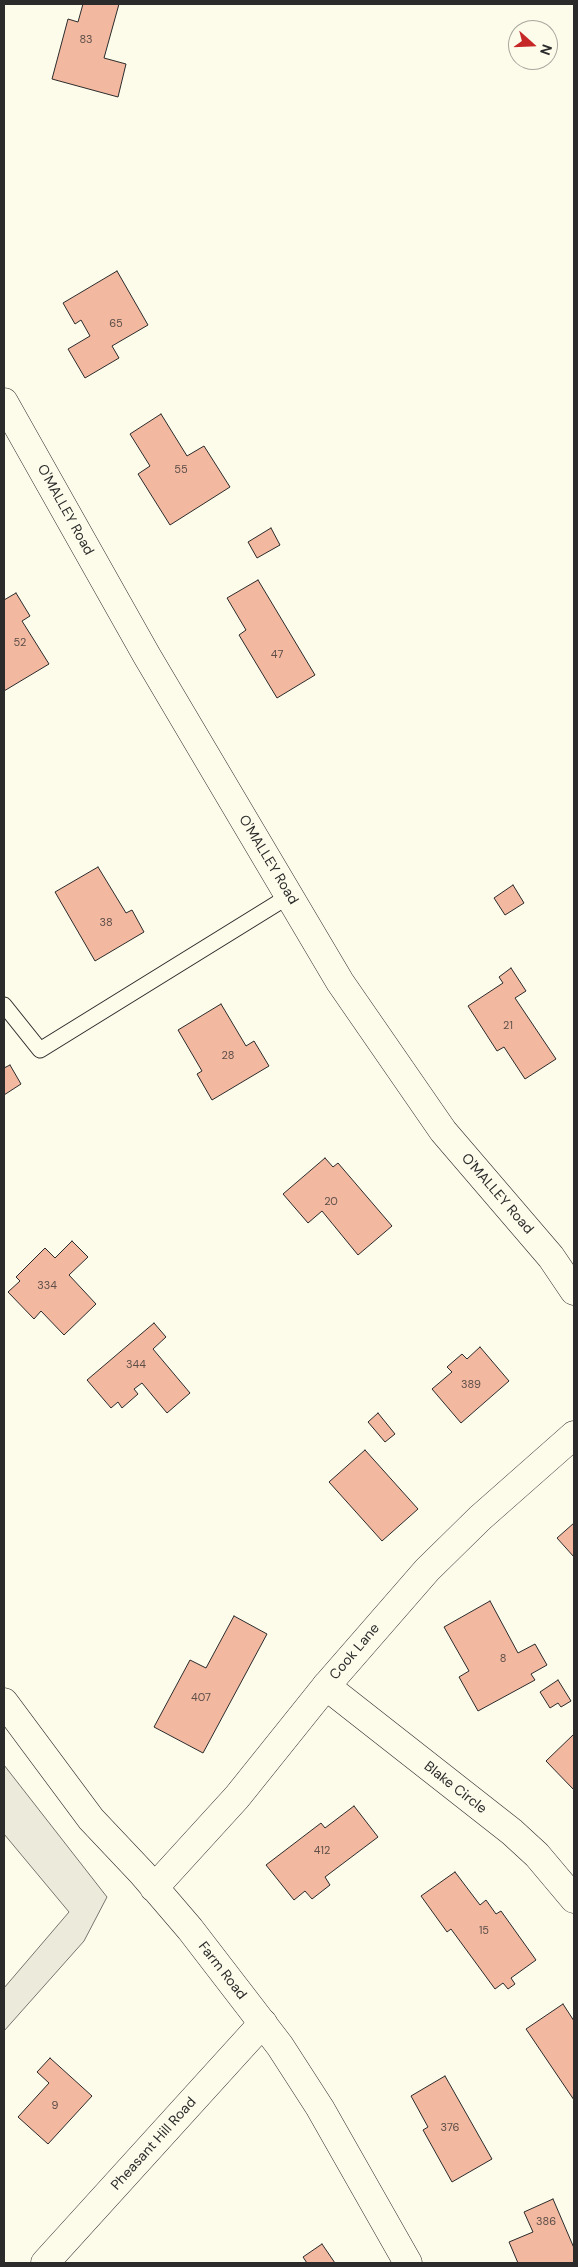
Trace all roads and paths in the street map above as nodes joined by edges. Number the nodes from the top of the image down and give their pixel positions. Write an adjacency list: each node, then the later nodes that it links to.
1 (4, 402): 2 (street, O'MALLEY Road)
2 (289, 896): 3 (lane); 4 (street, O'MALLEY Road)
3 (4, 1005)
4 (574, 1291)
5 (574, 1435): 6 (street, Cook Lane)
6 (326, 1686): 8 (street, Cook Lane); 9 (street, Blake Circle)
7 (4, 1702): 8 (street, Farm Road)
8 (154, 1888): 10 (street, Farm Road)
9 (574, 1899)
10 (263, 2023): 11 (street, Pheasant Hill Road); 12 (street, Farm Road)
11 (45, 2263)
12 (408, 2263)

